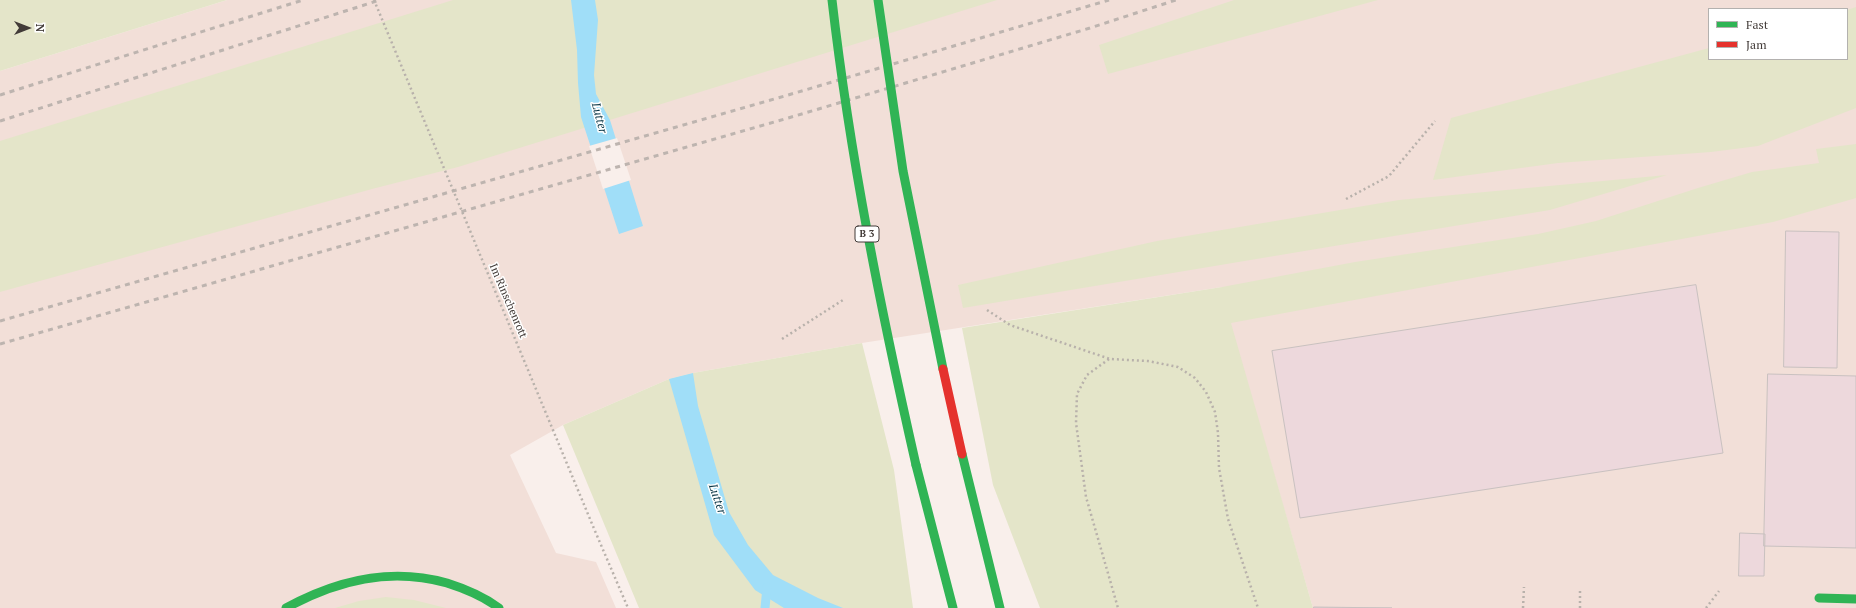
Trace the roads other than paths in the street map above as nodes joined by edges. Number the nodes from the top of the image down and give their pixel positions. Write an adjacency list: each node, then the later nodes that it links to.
1 (832, 0): 3 (main road, B 3, bridge)
2 (878, 0): 10 (main road, bridge)
3 (939, 558): 4 (main road); 9 (main road, B 3)
4 (940, 594)
5 (1818, 598): 6 (main road)
6 (1856, 599)
7 (286, 608): 8 (main road)
8 (499, 608)
9 (953, 608)
10 (1000, 608)

